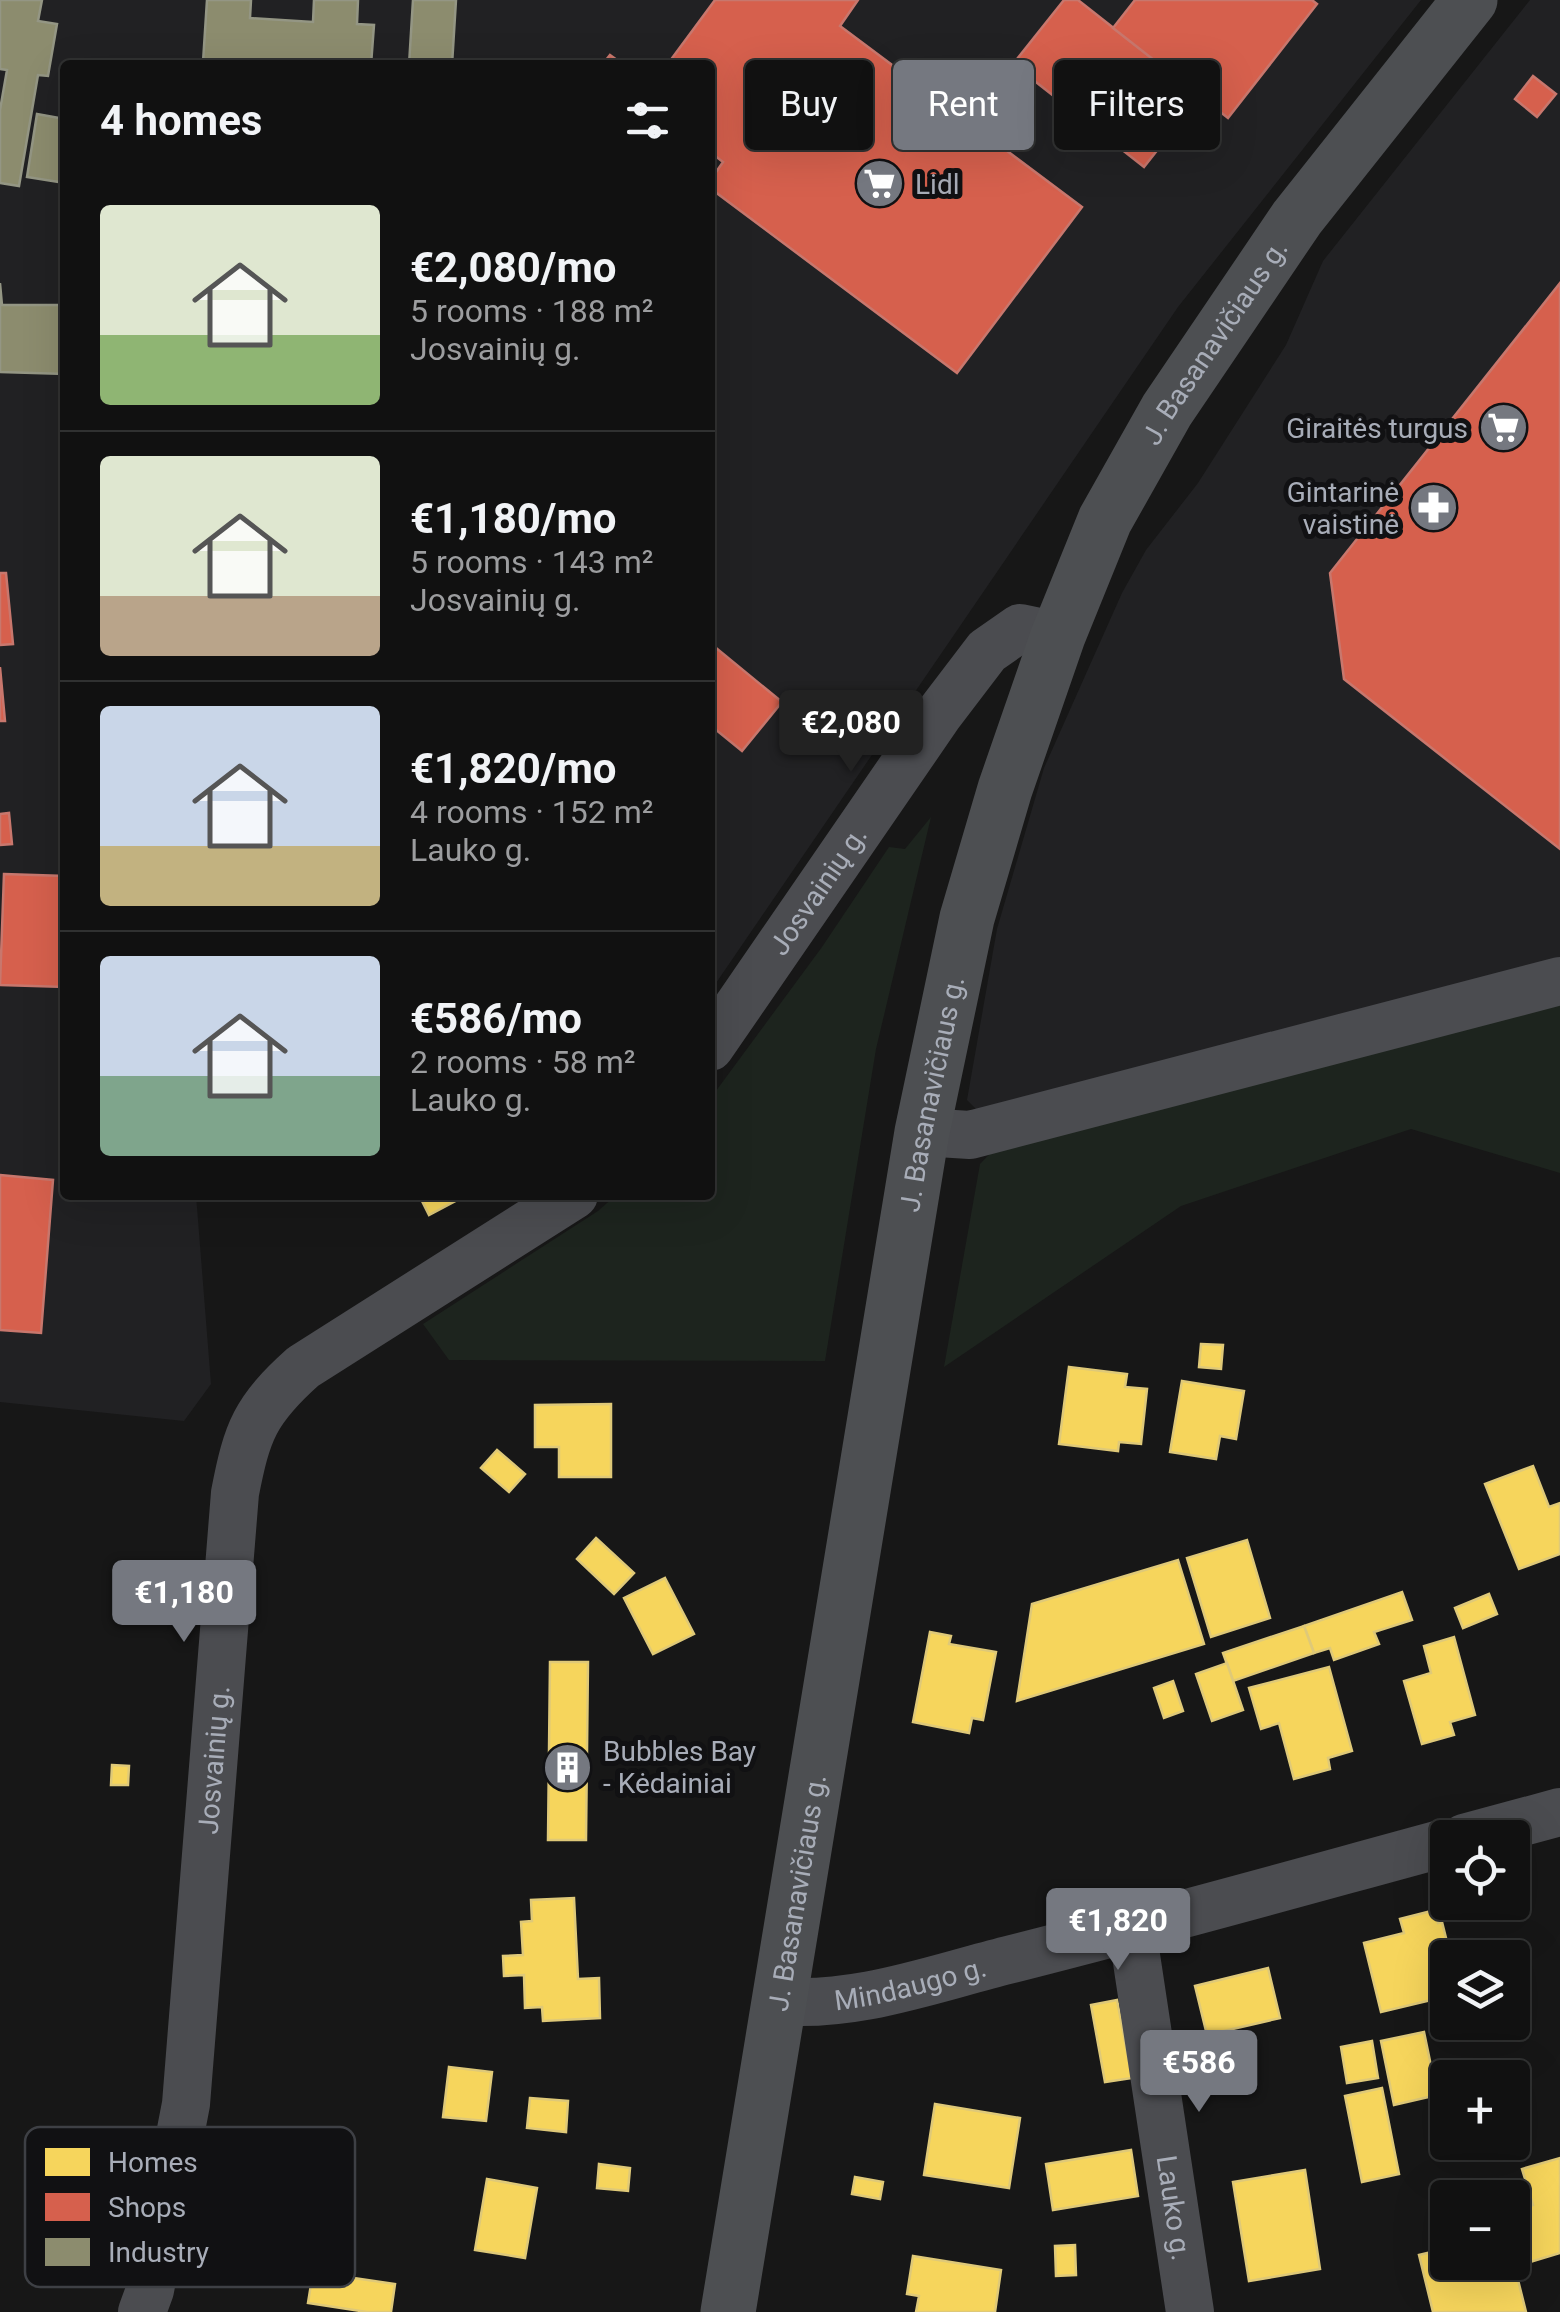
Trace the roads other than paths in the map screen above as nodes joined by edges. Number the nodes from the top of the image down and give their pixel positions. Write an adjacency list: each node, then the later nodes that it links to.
1 (1470, 0): 2 (main road, J. Basanavičiaus g.)
2 (1058, 636): 4 (street, Josvainių g.); 5 (main road, J. Basanavičiaus g.)
3 (1560, 981): 5 (street)
4 (715, 1040)
5 (922, 1132): 11 (main road, J. Basanavičiaus g.)
6 (566, 1200): 12 (street, Josvainių g.)
7 (1560, 1811): 8 (street)
8 (1528, 1820)
9 (1430, 1847): 10 (street, Mindaugo g.)
10 (1132, 1929): 11 (street, Mindaugo g.); 16 (street, Lauko g.)
11 (778, 2001): 15 (main road, J. Basanavičiaus g.)
12 (182, 2127)
13 (151, 2287): 14 (street, Josvainių g.)
14 (142, 2312)
15 (728, 2312)
16 (1190, 2312)

